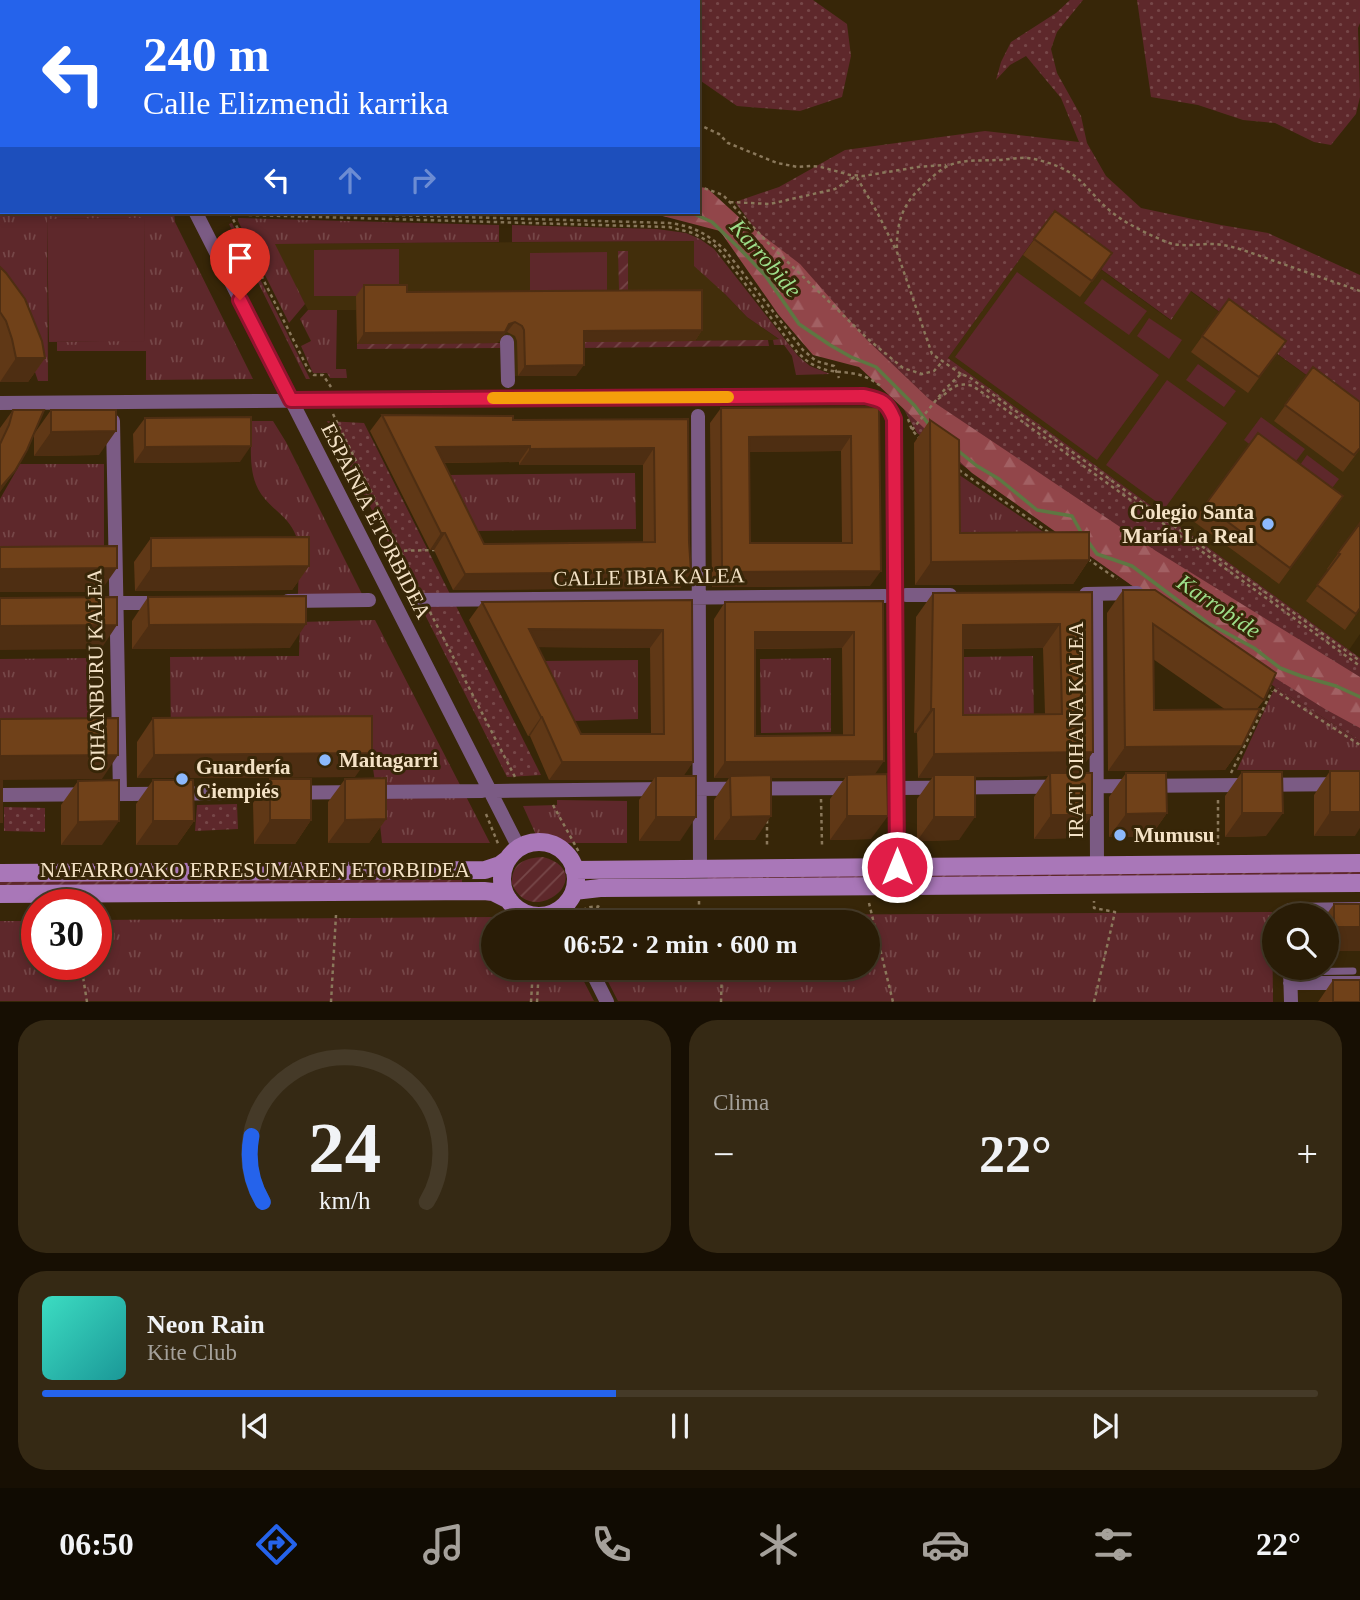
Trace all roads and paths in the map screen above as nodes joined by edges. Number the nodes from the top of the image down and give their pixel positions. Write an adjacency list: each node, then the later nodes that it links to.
1 (700, 125): 3 (path)
2 (949, 165): 3 (path); 10 (path); 11 (path)
3 (856, 176): 5 (path); 10 (path)
4 (700, 187): 5 (path)
5 (730, 202): 13 (path)
6 (197, 214): 19 (street, ESPAINIA ETORBIDEA)
7 (230, 214): 20 (path, ESPAINIA ETORBIDEA)
8 (244, 214): 14 (path)
9 (359, 214): 14 (path)
10 (898, 257): 13 (path)
11 (1360, 291)
12 (507, 342): 17 (street)
13 (942, 362): 15 (path)
14 (837, 372): 16 (path); 18 (path)
15 (961, 374): 21 (path); 42 (path)
16 (839, 378)
17 (508, 381)
18 (887, 390)
19 (291, 400): 20 (street); 22 (street); 58 (street, ESPAINIA ETORBIDEA)
20 (331, 400): 24 (street); 26 (path, ESPAINIA ETORBIDEA)
21 (936, 401): 24 (path); 42 (path)
22 (0, 403)
23 (698, 416): 35 (street)
24 (901, 418): 62 (street)
25 (113, 421): 41 (street, OIHANBURU KALEA)
26 (399, 550): 27 (path); 28 (path); 37 (path, ESPAINIA ETORBIDEA)
27 (437, 550)
28 (390, 551)
29 (1137, 593): 31 (street)
30 (1069, 594): 31 (street)
31 (1096, 594): 46 (street, IRATI OIHANA KALEA)
32 (960, 595): 34 (street)
33 (885, 596): 35 (street, CALLE IBIA KALEA)
34 (906, 596)
35 (699, 597): 37 (street, CALLE IBIA KALEA); 48 (street)
36 (369, 600): 38 (street)
37 (419, 600): 50 (path, ESPAINIA ETORBIDEA)
38 (276, 601)
39 (183, 602): 41 (street)
40 (90, 603): 41 (street)
41 (116, 603): 52 (street, OIHANBURU KALEA)
42 (1360, 664)
43 (1273, 690): 45 (path)
44 (1360, 784): 45 (street)
45 (1222, 785): 46 (street); 56 (path)
46 (1097, 786): 47 (street); 61 (street, IRATI OIHANA KALEA)
47 (821, 788): 49 (street); 55 (path)
48 (699, 789): 49 (street); 50 (street); 63 (street)
49 (767, 789): 57 (path)
50 (522, 790): 52 (street)
51 (0, 794): 52 (street)
52 (120, 794)
53 (551, 804): 59 (path)
54 (492, 810): 58 (path)
55 (822, 845)
56 (1219, 845)
57 (767, 846)
58 (508, 852): 59 (street, NAFARROAKO ERRESUMAREN ETORBIDEA); 64 (street, NAFARROAKO ERRESUMAREN ETORBIDEA); 75 (street)
59 (578, 862): 63 (street); 70 (street)
60 (1360, 863): 61 (street)
61 (1097, 865): 62 (street)
62 (897, 867): 63 (street)
63 (700, 868)
64 (0, 873)
65 (1315, 883): 66 (street); 67 (street); 71 (lane)
66 (1360, 883)
67 (1290, 884): 68 (street); 74 (street)
68 (1094, 885): 69 (street); 96 (path)
69 (866, 886): 70 (street); 95 (path)
70 (574, 891): 79 (street)
71 (1360, 891)
72 (0, 894): 75 (street, NAFARROAKO ERRESUMAREN ETORBIDEA)
73 (600, 903): 80 (path)
74 (1290, 903)
75 (502, 905): 77 (path); 78 (street, NAFARROAKO ERRESUMAREN ETORBIDEA)
76 (1360, 909): 81 (street)
77 (506, 910)
78 (517, 910)
79 (565, 910)
80 (582, 910)
81 (1339, 910)
82 (336, 915): 90 (path)
83 (84, 980): 89 (path)
84 (532, 980): 91 (path)
85 (538, 980): 92 (path)
86 (596, 980): 93 (street)
87 (722, 980): 94 (path)
88 (1290, 980): 97 (street)
89 (87, 1002)
90 (331, 1002)
91 (531, 1002)
92 (537, 1002)
93 (607, 1002)
94 (721, 1002)
95 (892, 1002)
96 (1094, 1002)
97 (1291, 1002)

